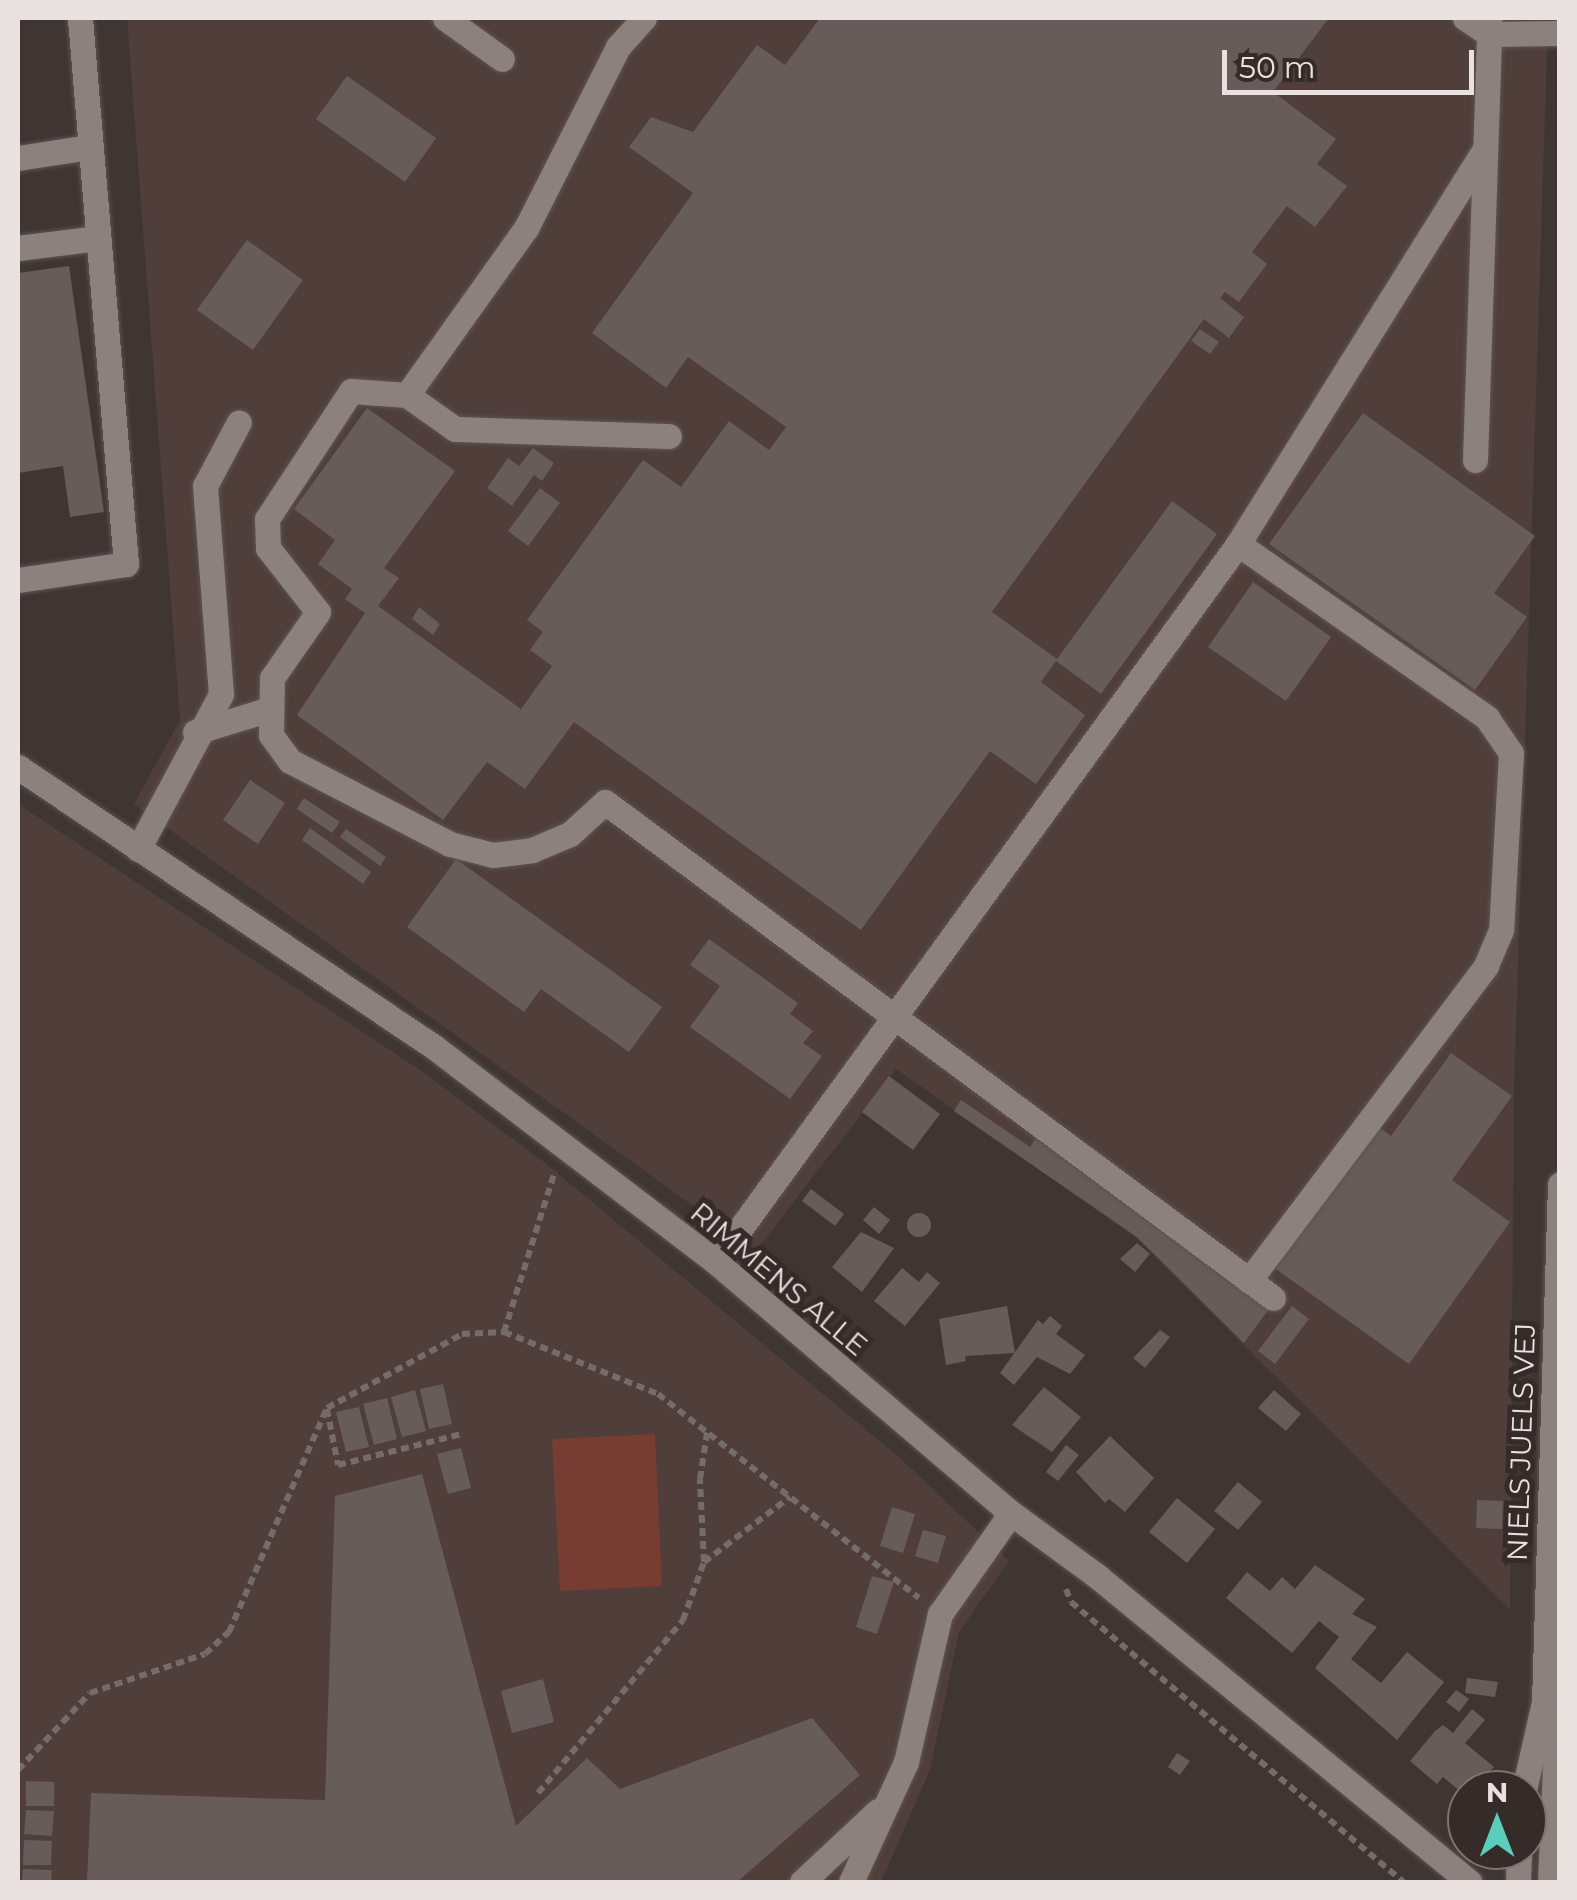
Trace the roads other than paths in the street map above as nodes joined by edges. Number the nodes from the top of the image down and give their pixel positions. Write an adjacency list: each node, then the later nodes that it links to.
1 (80, 18): 8 (street)
2 (445, 18): 7 (street)
3 (644, 18): 13 (street)
4 (1465, 18): 5 (street)
5 (1490, 26): 6 (street); 9 (street)
6 (1560, 33)
7 (502, 59)
8 (90, 147): 10 (street); 11 (street)
9 (1482, 153): 16 (street); 17 (street)
10 (18, 158)
11 (98, 238): 12 (street); 18 (street)
12 (18, 248)
13 (408, 396): 15 (street); 19 (street)
14 (239, 422): 20 (street)
15 (670, 436)
16 (1475, 460)
17 (1238, 544): 23 (street); 26 (street)
18 (18, 580)
19 (270, 708): 20 (street); 23 (street)
20 (195, 732): 22 (street)
21 (18, 767): 22 (street, RIMMENS ALLE)
22 (138, 849): 25 (street, RIMMENS ALLE)
23 (892, 1018): 25 (street); 26 (street)
24 (1560, 1184): 28 (street, NIELS JUELS VEJ)
25 (716, 1262): 29 (street, RIMMENS ALLE)
26 (1249, 1281): 27 (street)
27 (1273, 1298)
28 (1556, 1360): 30 (street, NIELS JUELS VEJ)
29 (1011, 1513): 32 (street); 35 (street, RIMMENS ALLE)
30 (1544, 1702): 31 (street, NIELS JUELS VEJ); 36 (street, NIELS JUELS VEJ)
31 (1529, 1770)
32 (885, 1804): 33 (street); 34 (street)
33 (802, 1882)
34 (851, 1882)
35 (1468, 1882)
36 (1550, 1882)

